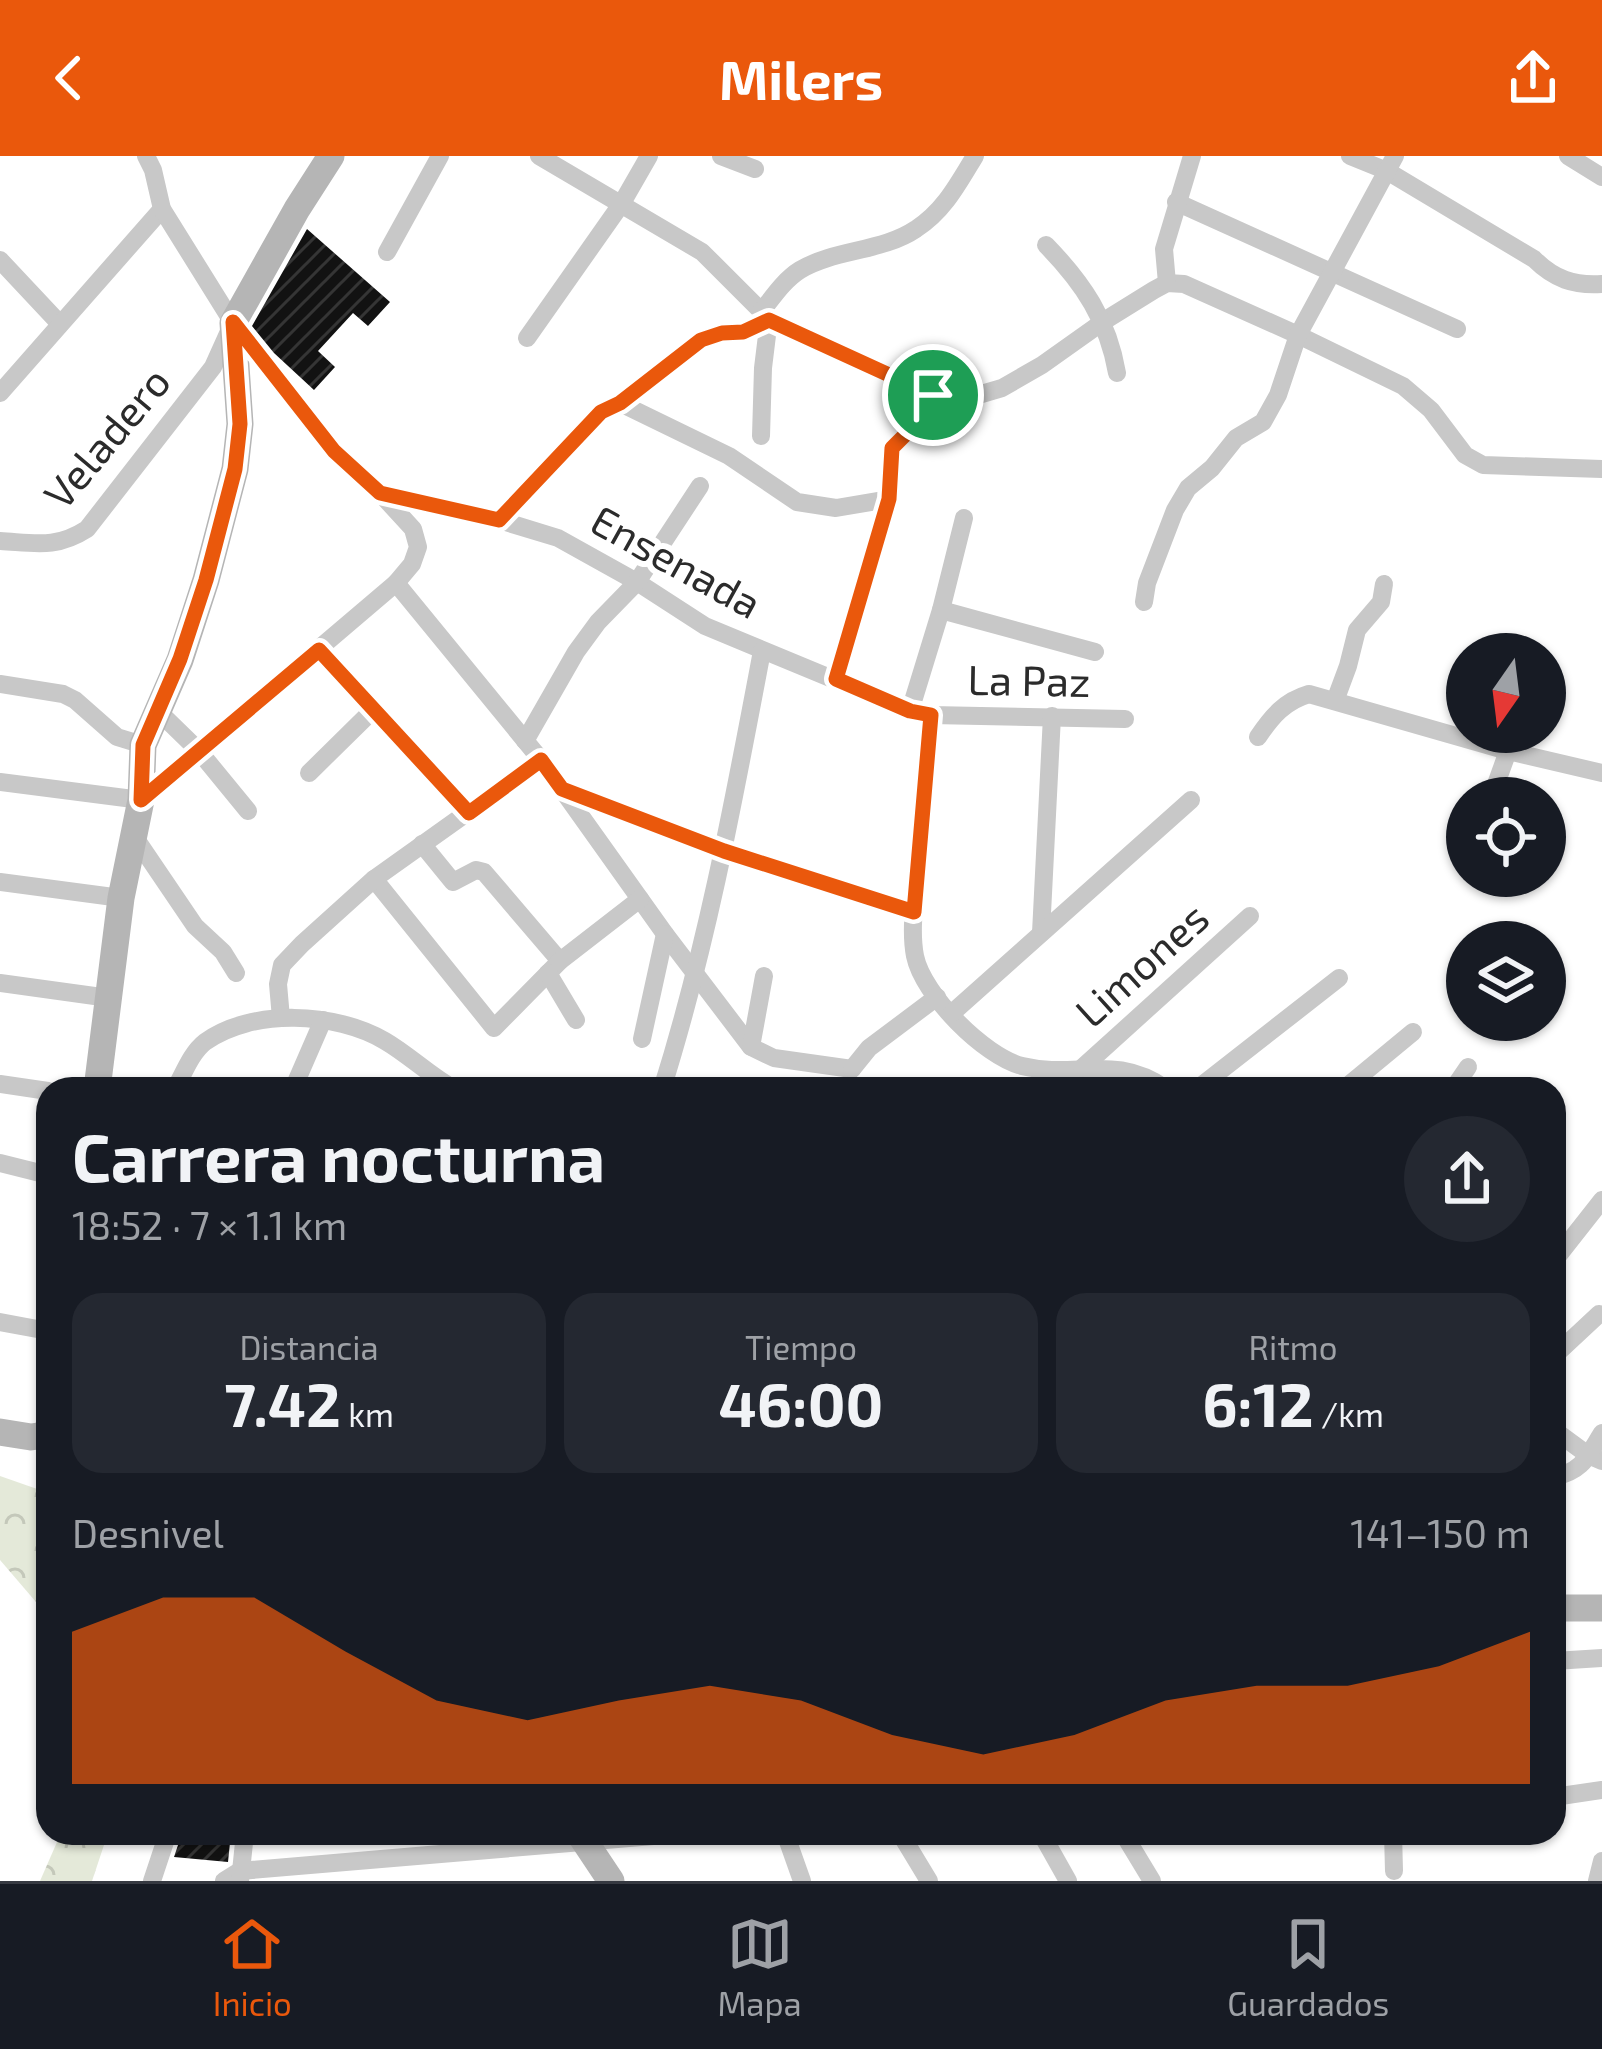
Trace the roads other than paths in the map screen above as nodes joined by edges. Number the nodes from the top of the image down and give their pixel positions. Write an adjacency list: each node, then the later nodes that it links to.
1 (146, 156): 16 (street)
2 (332, 156): 25 (street)
3 (440, 156): 18 (street)
4 (650, 156): 15 (street)
5 (721, 156): 12 (street)
6 (975, 156): 23 (street)
7 (1192, 156): 14 (street)
8 (1350, 156): 11 (street)
9 (1568, 156): 13 (street)
10 (544, 157): 15 (street)
11 (1391, 163): 20 (street); 22 (street)
12 (754, 169)
13 (1602, 176)
14 (1176, 202): 20 (street); 21 (street)
15 (622, 203): 23 (street); 29 (street)
16 (162, 208): 25 (street); 26 (street)
17 (1046, 245): 24 (street)
18 (387, 252)
19 (0, 260): 26 (street)
20 (1334, 272): 27 (street); 28 (street)
21 (1167, 283): 24 (street); 28 (street)
22 (1602, 284)
23 (765, 316): 32 (street); 33 (street); 34 (street)
24 (1104, 321): 30 (street); 32 (street)
25 (233, 322): 37 (street); 41 (street, Veladero); 55 (street)
26 (60, 324): 31 (street)
27 (1457, 328)
28 (1298, 334): 35 (street); 45 (street)
29 (527, 338)
30 (1117, 373)
31 (0, 393)
32 (933, 395): 38 (street)
33 (620, 403): 38 (street); 40 (street)
34 (761, 436)
35 (1602, 470)
36 (700, 486): 42 (street)
37 (380, 493): 40 (street, Ensenada); 43 (street)
38 (889, 499): 50 (street)
39 (964, 518): 46 (street)
40 (499, 520): 42 (street, Ensenada)
41 (0, 541)
42 (637, 582): 48 (street, Ensenada); 61 (street)
43 (397, 583): 47 (street); 61 (street)
44 (1384, 584): 52 (street)
45 (1144, 602)
46 (941, 610): 49 (street); 54 (street)
47 (319, 650): 53 (street); 63 (street)
48 (762, 651): 50 (street, Ensenada); 76 (street)
49 (1095, 652)
50 (836, 679): 54 (street, Ensenada)
51 (0, 684): 62 (street)
52 (1335, 701): 59 (street); 60 (street)
53 (373, 710): 66 (street); 73 (street)
54 (910, 711): 56 (street, Ensenada)
55 (159, 712): 62 (street); 63 (street)
56 (931, 715): 57 (street, La Paz); 81 (street)
57 (1052, 716): 58 (street, La Paz); 83 (street)
58 (1125, 719)
59 (1446, 733)
60 (1258, 737)
61 (525, 741): 65 (street)
62 (143, 745): 70 (street)
63 (198, 750): 70 (street); 72 (street)
64 (1517, 753): 67 (street)
65 (541, 760): 69 (street); 73 (street)
66 (309, 773)
67 (1602, 773)
68 (0, 782): 70 (street)
69 (562, 789): 76 (street); 80 (street)
70 (141, 800): 74 (street)
71 (1191, 800): 83 (street)
72 (248, 811)
73 (469, 813): 75 (street)
74 (134, 836): 79 (street); 86 (street)
75 (422, 844): 77 (street); 85 (street)
76 (724, 851): 81 (street); 87 (street)
77 (374, 878): 85 (street); 94 (street)
78 (0, 882): 79 (street)
79 (121, 898): 92 (street)
80 (640, 898): 84 (street); 85 (street)
81 (914, 912): 91 (street)
82 (1250, 916): 101 (street, Limones)
83 (1041, 933): 93 (street)
84 (665, 934): 87 (street); 98 (street)
85 (554, 967): 96 (street)
86 (236, 973)
87 (696, 973): 99 (street); 106 (street)
88 (764, 976): 99 (street)
89 (1340, 978): 110 (street)
90 (0, 983): 92 (street)
91 (938, 997): 93 (street); 108 (street)
92 (110, 998): 102 (street)
93 (950, 1014): 101 (street)
94 (281, 1018): 95 (street); 103 (street)
95 (323, 1020): 104 (street); 105 (street)
96 (576, 1020)
97 (1414, 1032): 111 (street)
98 (642, 1039)
99 (751, 1047): 107 (street)
100 (1468, 1067): 112 (street)
101 (1082, 1068): 109 (street)
102 (99, 1077)
103 (182, 1077)
104 (298, 1077)
105 (419, 1077)
106 (666, 1077)
107 (847, 1077)
108 (856, 1077)
109 (1144, 1077)
110 (1212, 1077)
111 (1359, 1077)
112 (1461, 1077)
113 (0, 1084): 114 (street)
114 (36, 1089)
115 (0, 1163): 116 (street)
116 (36, 1172)
117 (1602, 1200): 118 (street)
118 (1566, 1246)
119 (1599, 1314): 122 (street)
120 (0, 1322): 121 (street)
121 (36, 1329)
122 (1566, 1345)
123 (0, 1432): 125 (street)
124 (1602, 1433): 127 (street)
125 (36, 1435)
126 (1566, 1438): 127 (street)
127 (1595, 1458): 128 (street)
128 (1566, 1475)
129 (1566, 1608): 130 (street)
130 (1602, 1608)
131 (1602, 1658): 132 (street)
132 (1566, 1660)
133 (1602, 1790): 134 (street)
134 (1566, 1795)
135 (164, 1845): 147 (street)
136 (242, 1845): 146 (street)
137 (515, 1845): 146 (street)
138 (588, 1845): 148 (street)
139 (789, 1845): 149 (street)
140 (907, 1845): 150 (street)
141 (1048, 1845): 151 (street)
142 (1131, 1845): 152 (street)
143 (1393, 1845): 145 (street)
144 (1602, 1861): 153 (street)
145 (1394, 1871)
146 (235, 1878)
147 (152, 1881)
148 (611, 1881)
149 (802, 1881)
150 (929, 1881)
151 (1068, 1881)
152 (1153, 1881)
153 (1597, 1881)

